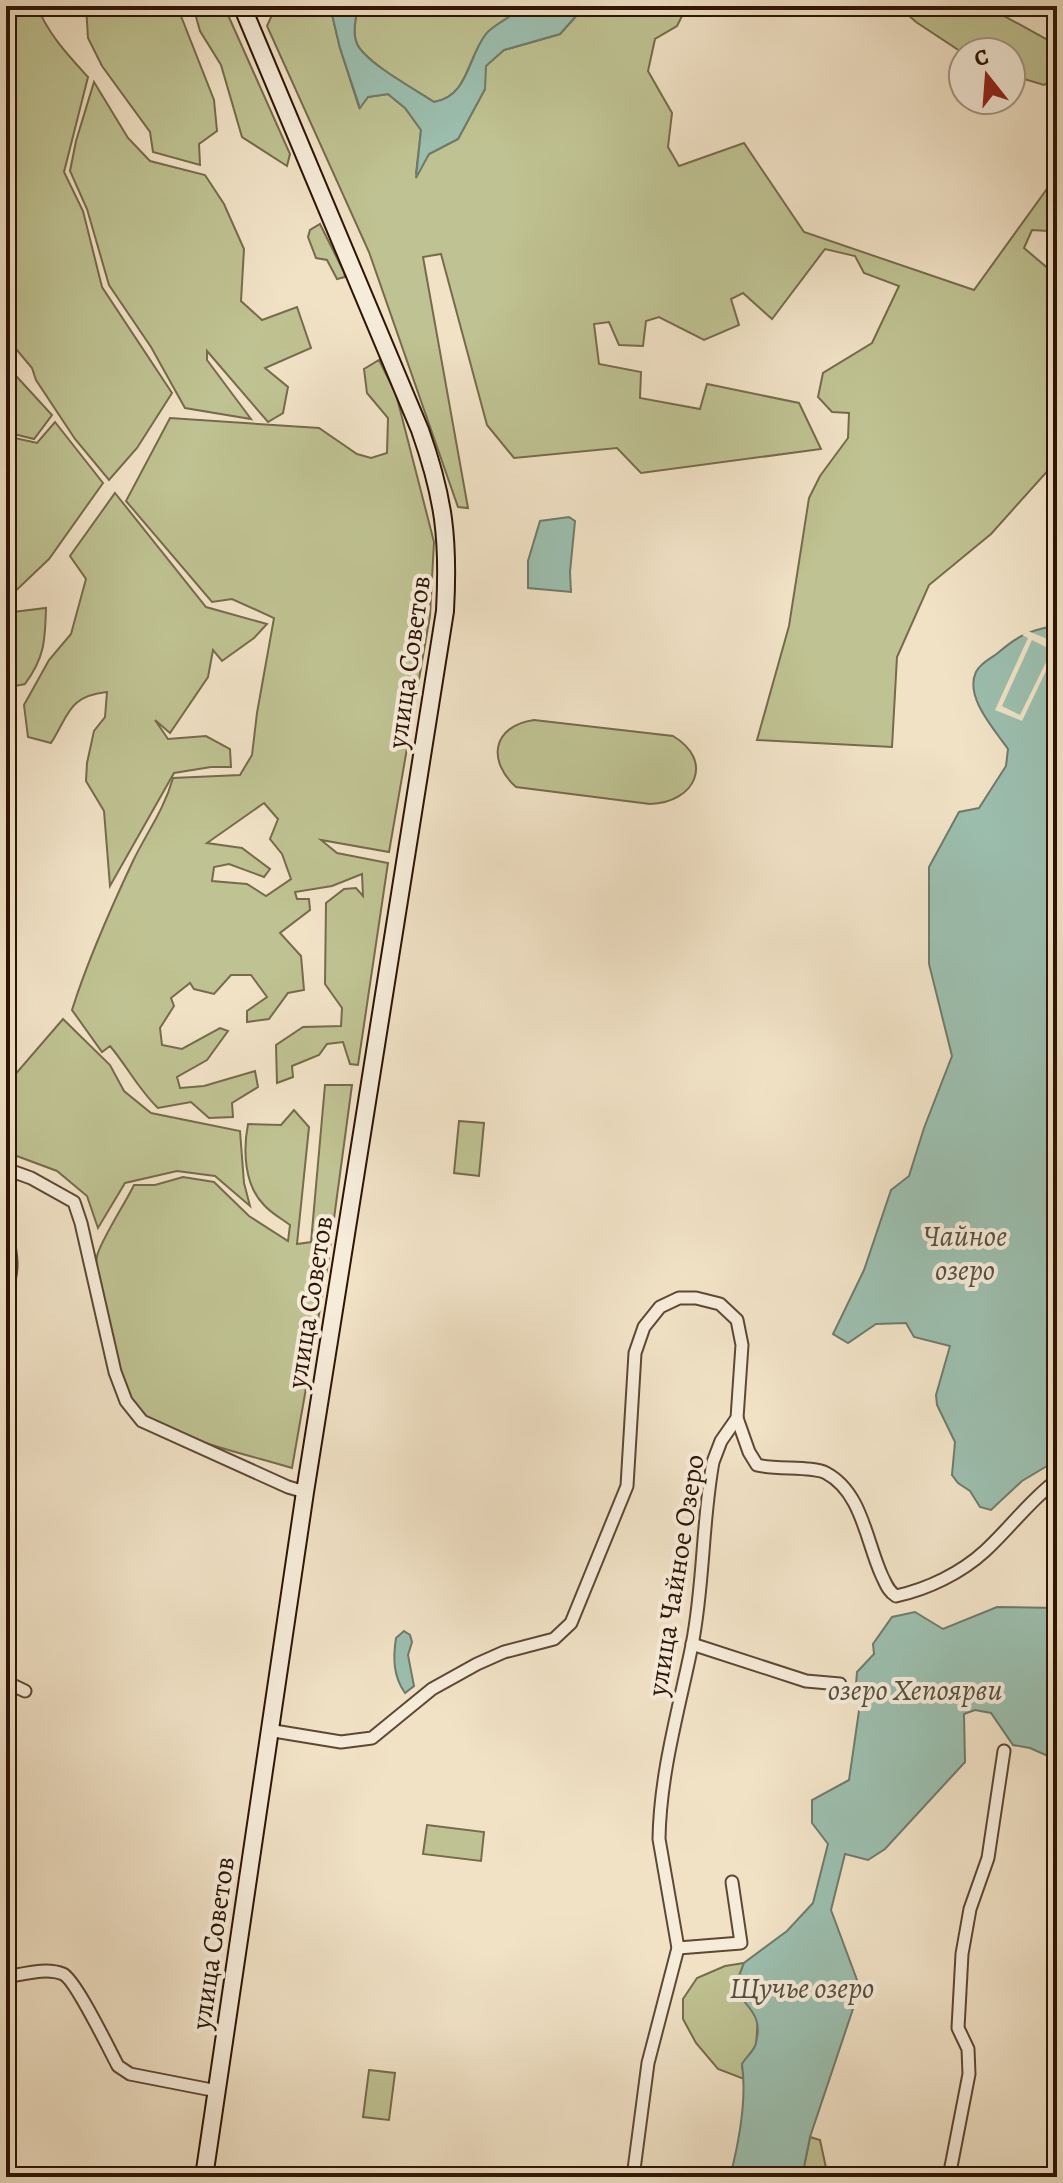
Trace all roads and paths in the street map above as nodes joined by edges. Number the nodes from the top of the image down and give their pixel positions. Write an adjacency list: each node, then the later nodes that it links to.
1 (242, 6): 7 (main road, улица Советов)
2 (6, 1169): 7 (street)
3 (6, 1229): 4 (street)
4 (6, 1288)
5 (737, 1418): 6 (street, улица Чайное Озеро); 8 (street, улица Чайное Озеро); 12 (street)
6 (1057, 1480)
7 (305, 1492): 12 (main road, улица Советов)
8 (692, 1644): 10 (street); 15 (street, улица Чайное Озеро)
9 (6, 1682): 11 (street)
10 (840, 1684)
11 (25, 1691)
12 (268, 1730): 17 (main road, улица Советов)
13 (1004, 1751): 20 (street)
14 (732, 1882): 15 (street)
15 (678, 1948): 19 (street, улица Чайное Озеро)
16 (6, 1977): 17 (street)
17 (217, 2091): 18 (main road, улица Советов)
18 (204, 2177)
19 (633, 2177)
20 (949, 2177)

